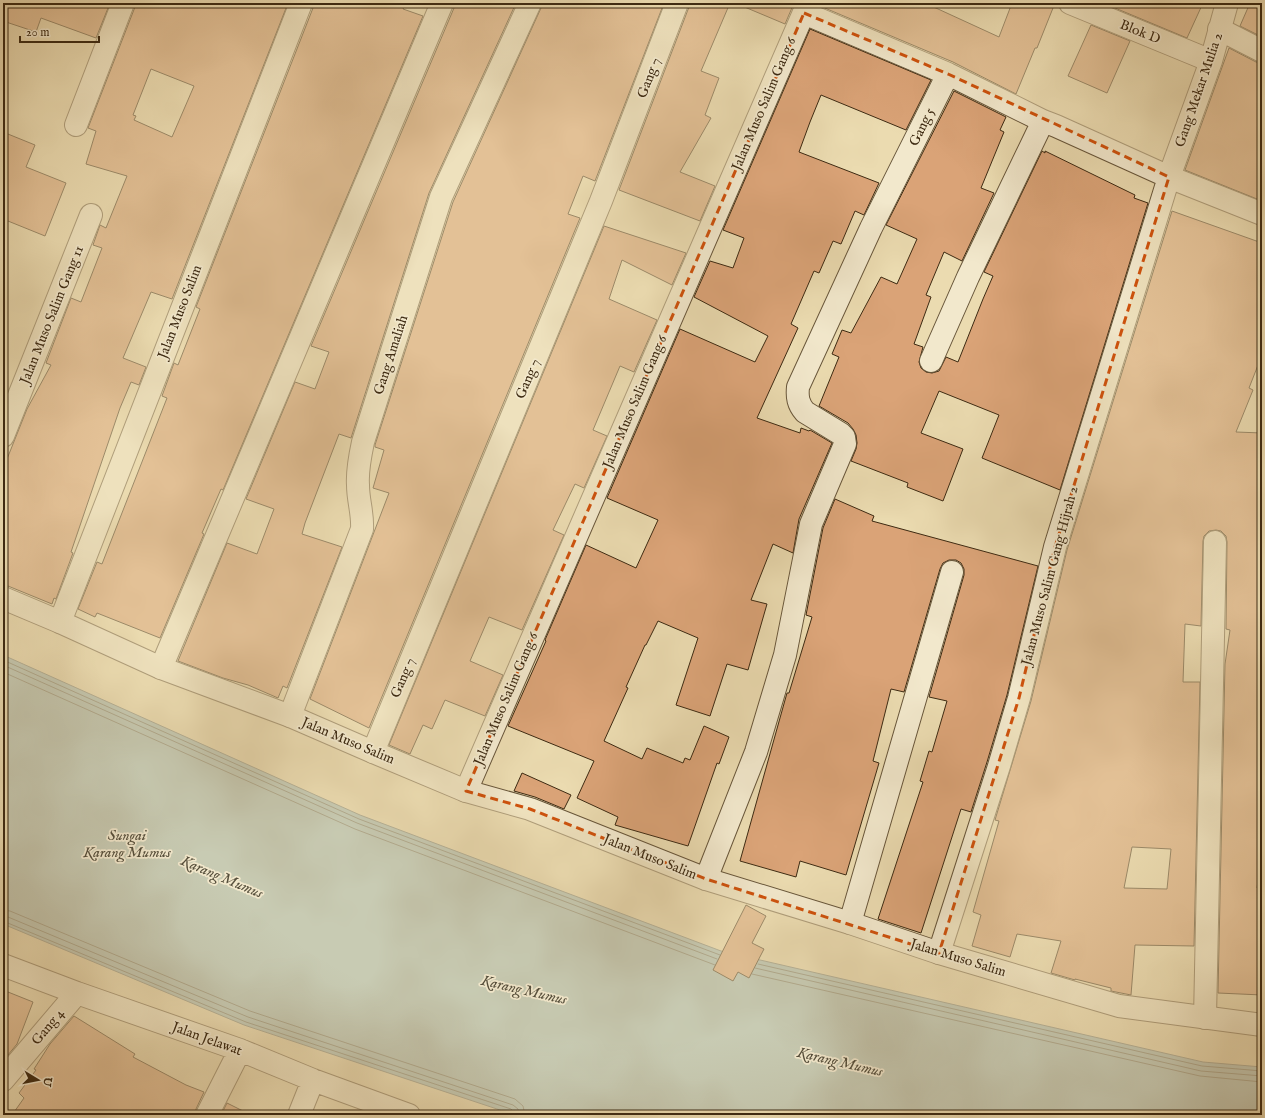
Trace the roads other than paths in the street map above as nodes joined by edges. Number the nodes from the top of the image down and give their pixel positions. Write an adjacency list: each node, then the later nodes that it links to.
1 (123, 3): 14 (street)
2 (300, 3): 23 (street, Jalan Muso Salim)
3 (442, 3): 24 (street)
4 (530, 3): 25 (street, Gang Amaliah)
5 (677, 3): 26 (street, Gang 7)
6 (1070, 3): 11 (street, Blok D)
7 (1227, 3): 9 (street, Gang Mekar Mulia 2)
8 (806, 8): 12 (street); 27 (street, Jalan Muso Salim Gang 6)
9 (1219, 30): 10 (street); 11 (street, Gang Mekar Mulia 2)
10 (1262, 51)
11 (1211, 61): 15 (street, Gang Mekar Mulia 2)
12 (948, 74): 13 (street); 28 (street, Gang 5)
13 (1043, 121): 15 (street); 18 (street)
14 (76, 125)
15 (1169, 177): 16 (street); 30 (street, Jalan Muso Salim Gang Hijrah 2)
16 (1262, 214)
17 (91, 215): 19 (street, Jalan Muso Salim Gang 11)
18 (931, 361)
19 (3, 436)
20 (1215, 542): 33 (street)
21 (952, 572): 29 (street)
22 (3, 598): 23 (street, Jalan Muso Salim)
23 (60, 622): 24 (street, Jalan Muso Salim)
24 (161, 668): 25 (street, Jalan Muso Salim)
25 (290, 716): 26 (street, Jalan Muso Salim)
26 (373, 752): 27 (street, Jalan Muso Salim)
27 (466, 791): 28 (street, Jalan Muso Salim)
28 (706, 878): 29 (street, Jalan Muso Salim)
29 (850, 923): 30 (street, Jalan Muso Salim)
30 (939, 953): 33 (street, Jalan Muso Salim)
31 (3, 965): 32 (street, Jalan Jelawat)
32 (77, 993): 35 (street, Jalan Jelawat); 36 (street, Gang 4)
33 (1205, 1018): 34 (street, Jalan Muso Salim)
34 (1262, 1025)
35 (240, 1050): 37 (street, Jalan Jelawat); 38 (street)
36 (3, 1080)
37 (313, 1080): 39 (street); 40 (street, Jalan Jelawat)
38 (207, 1115)
39 (299, 1115)
40 (409, 1115)

